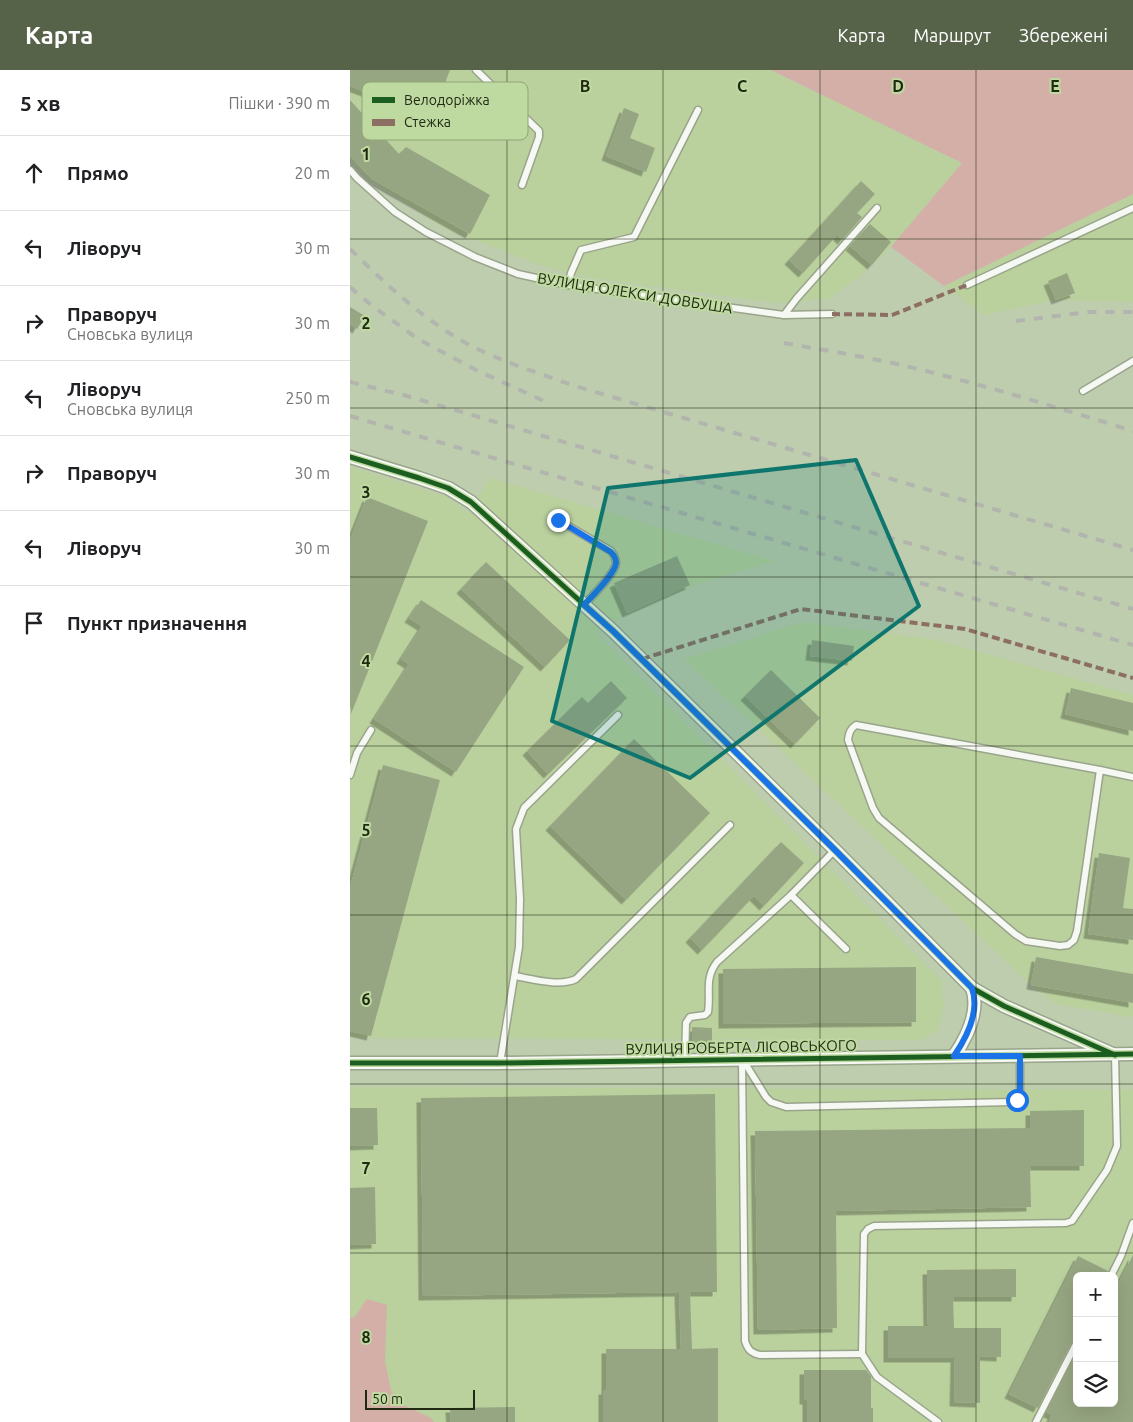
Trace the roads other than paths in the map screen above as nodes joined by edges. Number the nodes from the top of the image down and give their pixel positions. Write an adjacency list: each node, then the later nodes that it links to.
1 (476, 70): 2 (lane)
2 (488, 82)
3 (698, 110): 9 (lane)
4 (528, 120): 6 (lane)
5 (350, 170): 9 (lane, ВУЛИЦЯ ОЛЕКСИ ДОВБУША)
6 (522, 185)
7 (876, 208): 12 (lane)
8 (1133, 208): 10 (lane)
9 (568, 285): 12 (lane, ВУЛИЦЯ ОЛЕКСИ ДОВБУША)
10 (967, 285)
11 (832, 314): 12 (lane, ВУЛИЦЯ ОЛЕКСИ ДОВБУША)
12 (784, 315)
13 (1133, 360): 14 (lane)
14 (1083, 391)
15 (350, 457): 17 (street)
16 (558, 520): 17 (lane)
17 (584, 605): 24 (street)
18 (618, 715): 27 (lane)
19 (371, 730): 21 (lane)
20 (1100, 770): 20 (lane); 22 (lane)
21 (350, 775)
22 (1133, 776)
23 (730, 825): 27 (lane)
24 (835, 850): 25 (lane); 28 (street)
25 (791, 895): 26 (lane); 34 (lane)
26 (846, 949)
27 (515, 976): 36 (lane)
28 (972, 988): 30 (street); 31 (street)
29 (1133, 1054): 30 (street, ВУЛИЦЯ РОБЕРТА ЛІСОВСЬКОГО)
30 (1115, 1055): 32 (street, ВУЛИЦЯ РОБЕРТА ЛІСОВСЬКОГО); 40 (lane)
31 (954, 1056): 32 (street, ВУЛИЦЯ РОБЕРТА ЛІСОВСЬКОГО); 33 (street, ВУЛИЦЯ РОБЕРТА ЛІСОВСЬКОГО)
32 (1020, 1056): 33 (lane)
33 (742, 1059): 34 (street, ВУЛИЦЯ РОБЕРТА ЛІСОВСЬКОГО); 40 (lane)
34 (684, 1060): 36 (street, ВУЛИЦЯ РОБЕРТА ЛІСОВСЬКОГО)
35 (350, 1063): 36 (street, ВУЛИЦЯ РОБЕРТА ЛІСОВСЬКОГО)
36 (500, 1063)
37 (1133, 1223): 38 (lane)
38 (1113, 1272)
39 (1073, 1350): 42 (lane)
40 (862, 1354): 41 (lane)
41 (938, 1422)
42 (1036, 1422)

